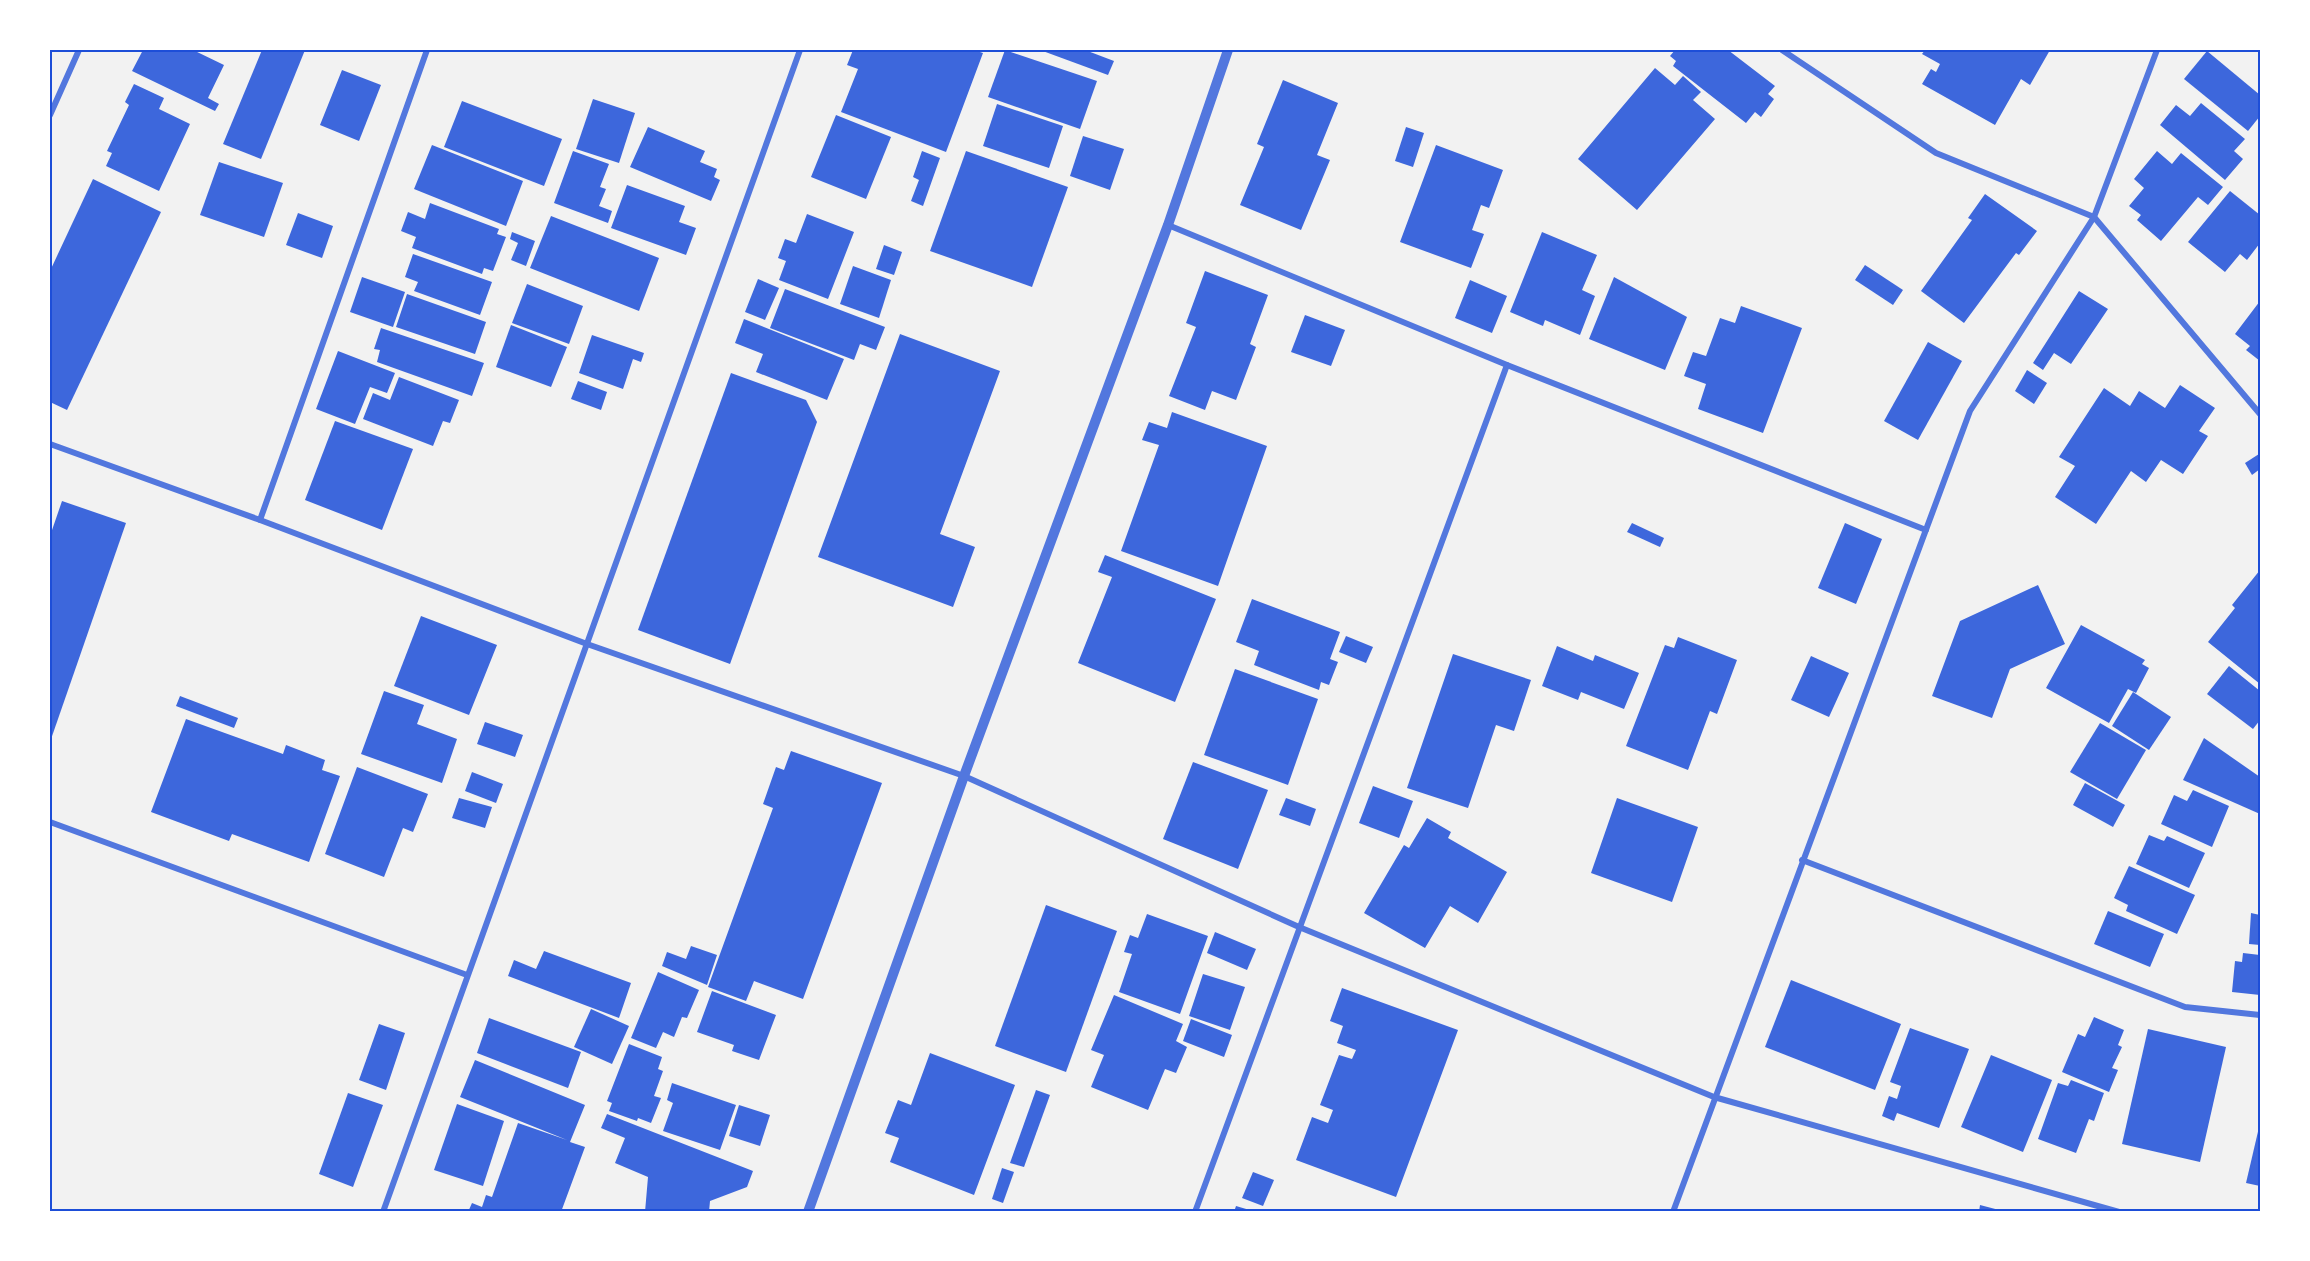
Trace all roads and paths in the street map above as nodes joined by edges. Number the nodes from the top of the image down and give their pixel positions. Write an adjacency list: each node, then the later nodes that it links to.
1 (80, 50): 7 (street)
2 (427, 50): 13 (street)
3 (800, 50): 15 (street)
4 (1228, 50): 9 (street)
5 (1782, 50): 8 (street)
6 (2157, 50): 8 (street)
7 (50, 115)
8 (2094, 217): 11 (street); 14 (street)
9 (1168, 225): 10 (street); 16 (street)
10 (1507, 365): 14 (street); 19 (street)
11 (2260, 414)
12 (50, 444): 13 (street)
13 (260, 520): 15 (street)
14 (1926, 530): 18 (street)
15 (587, 644): 16 (street); 20 (street)
16 (964, 776): 19 (street); 24 (street)
17 (50, 822): 20 (street)
18 (1802, 860): 21 (street); 22 (street)
19 (1299, 927): 22 (street); 25 (street)
20 (467, 975): 23 (street)
21 (2260, 1015)
22 (1714, 1097): 26 (street); 27 (street)
23 (383, 1212)
24 (808, 1212)
25 (1195, 1212)
26 (1673, 1212)
27 (2119, 1212)

